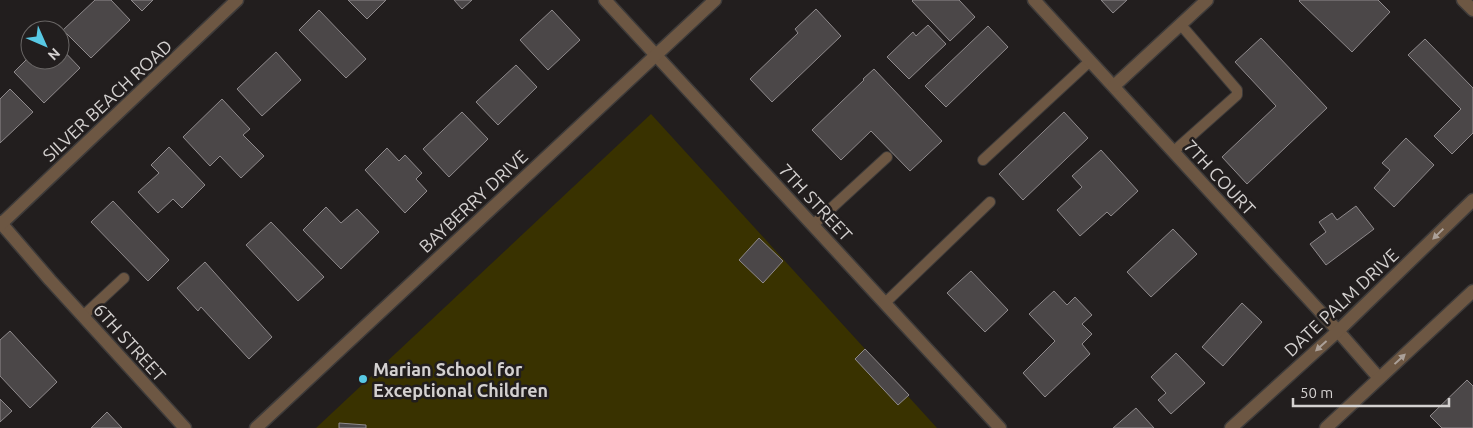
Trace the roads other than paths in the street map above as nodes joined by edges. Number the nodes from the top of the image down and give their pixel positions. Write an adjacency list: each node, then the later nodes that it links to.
1 (237, 0): 17 (street, SILVER BEACH ROAD)
2 (605, 0): 9 (street, 7TH STREET)
3 (715, 0): 9 (street, BAYBERRY DRIVE)
4 (1034, 0): 10 (street, 7TH COURT)
5 (1207, 0): 8 (street)
6 (1463, 0): 7 (street)
7 (1473, 10)
8 (1180, 25): 11 (street); 12 (lane)
9 (656, 55): 18 (street, 7TH STREET); 26 (street, BAYBERRY DRIVE)
10 (1090, 61): 11 (street, 7TH COURT); 14 (lane)
11 (1114, 86): 12 (street, 7TH COURT)
12 (1174, 152): 23 (street, 7TH COURT)
13 (887, 157): 18 (lane)
14 (982, 160)
15 (1473, 200): 23 (street, DATE PALM DRIVE, one-way to 23)
16 (990, 202): 21 (lane)
17 (0, 223): 22 (street, 6TH STREET)
18 (813, 225): 21 (street, 7TH STREET)
19 (124, 278): 22 (lane)
20 (1473, 291): 24 (street, one-way to 20)
21 (885, 302): 27 (street, 7TH STREET)
22 (83, 316): 25 (street, 6TH STREET)
23 (1338, 331): 24 (street, 7TH COURT); 28 (street, DATE PALM DRIVE, one-way to 28)
24 (1379, 378): 29 (street)
25 (184, 428)
26 (256, 428)
27 (1000, 428)
28 (1231, 428)
29 (1326, 428)

